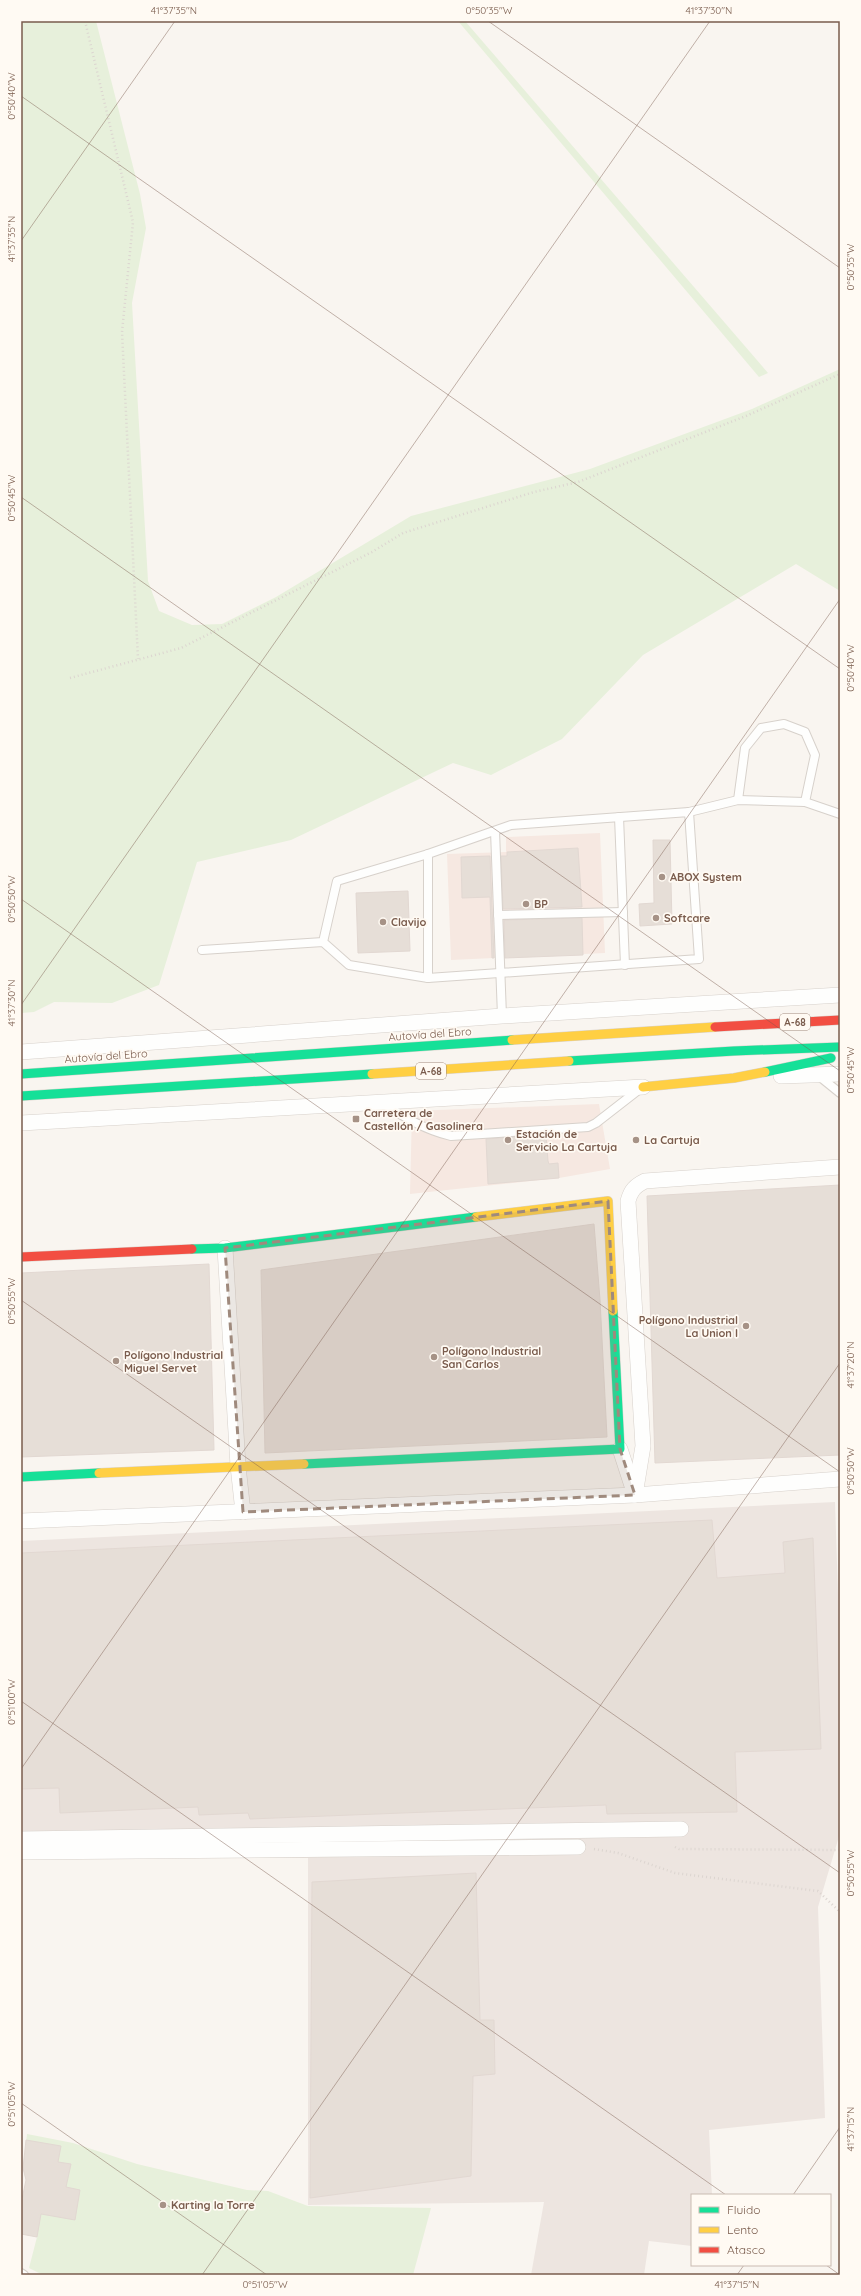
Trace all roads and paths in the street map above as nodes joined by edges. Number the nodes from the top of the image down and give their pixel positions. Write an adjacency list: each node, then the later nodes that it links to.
1 (85, 21): 3 (path)
2 (840, 374): 3 (path)
3 (138, 659): 4 (path)
4 (70, 678)
5 (738, 800): 6 (lane); 6 (lane); 7 (lane)
6 (805, 802): 8 (lane)
7 (689, 812): 9 (lane); 16 (lane)
8 (840, 814)
9 (619, 818): 10 (lane); 12 (lane)
10 (496, 831): 11 (lane); 13 (lane)
11 (428, 854): 14 (lane); 18 (lane)
12 (623, 912): 13 (lane); 16 (lane)
13 (498, 915): 17 (lane)
14 (323, 942): 15 (lane); 18 (lane)
15 (202, 950)
16 (625, 965): 17 (lane)
17 (500, 973): 18 (lane); 20 (lane)
18 (428, 978)
19 (840, 995): 20 (street)
20 (502, 1016): 23 (street)
21 (840, 1020): 25 (main road, Autovía del Ebro / A-68)
22 (840, 1047): 31 (main road, A-68)
23 (21, 1052)
24 (840, 1056): 28 (main road)
25 (21, 1074)
26 (840, 1074): 27 (street)
27 (816, 1075): 28 (street); 30 (lane)
28 (734, 1078): 29 (main road)
29 (643, 1086): 32 (street); 32 (lane)
30 (840, 1092)
31 (21, 1096)
32 (381, 1103): 33 (street)
33 (21, 1123)
34 (840, 1167): 41 (street)
35 (225, 1248): 36 (main road); 37 (main road); 38 (street)
36 (21, 1257)
37 (620, 1449): 38 (main road); 41 (street)
38 (238, 1466): 39 (main road); 42 (street)
39 (21, 1477)
40 (840, 1479): 41 (street)
41 (635, 1495): 42 (street)
42 (243, 1512): 43 (street)
43 (21, 1521)
44 (681, 1829): 45 (street)
45 (21, 1839)
46 (672, 1845): 48 (path)
47 (578, 1847): 49 (street); 50 (path)
48 (840, 1850)
49 (21, 1852)
50 (840, 1912)
51 (21, 2273): 52 (lane)
52 (24, 2275)

